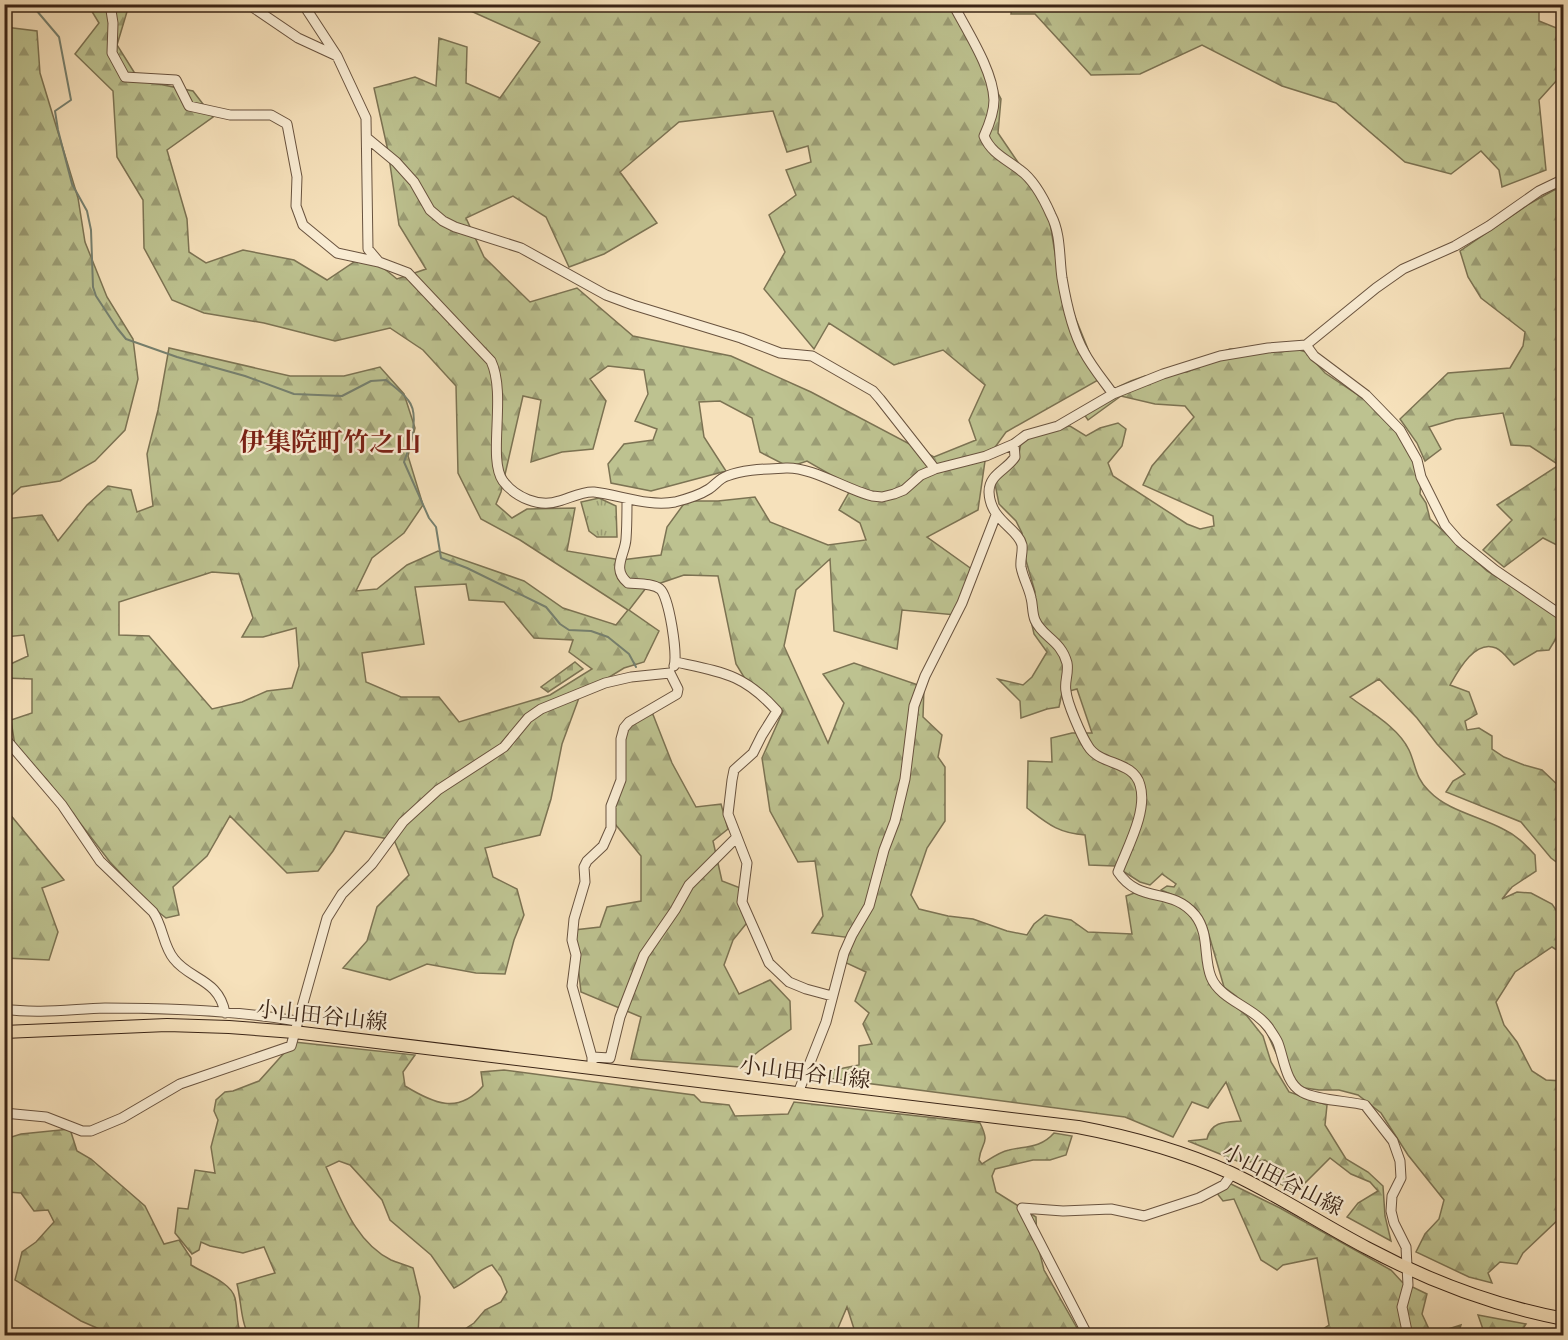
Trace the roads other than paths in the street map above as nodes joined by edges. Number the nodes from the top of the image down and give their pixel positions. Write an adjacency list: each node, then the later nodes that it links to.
1 (110, 4): 8 (street)
2 (248, 4): 5 (street)
3 (305, 4): 5 (street)
4 (953, 4): 10 (street)
5 (337, 56): 6 (street)
6 (368, 138): 8 (street); 12 (street)
7 (1563, 179): 9 (street)
8 (378, 262): 13 (street)
9 (1306, 345): 10 (street); 15 (street)
10 (1113, 394): 11 (street)
11 (1014, 444): 12 (street); 14 (street)
12 (935, 469): 13 (street)
13 (627, 500): 16 (street)
14 (996, 515): 20 (street); 29 (street)
15 (1563, 617)
16 (676, 662): 17 (street); 19 (street)
17 (670, 673): 23 (street); 25 (street)
18 (4, 736): 22 (street)
19 (737, 837): 20 (street); 25 (street)
20 (832, 996): 26 (street)
21 (4, 1009): 22 (street)
22 (225, 1013): 23 (street)
23 (296, 1027): 24 (main road, 小山田谷山線); 25 (main road, 小山田谷山線); 27 (street)
24 (4, 1032)
25 (592, 1062): 26 (main road, 小山田谷山線)
26 (798, 1093): 28 (main road, 小山田谷山線)
27 (4, 1113)
28 (1232, 1174): 29 (main road, 小山田谷山線); 31 (street)
29 (1406, 1267): 30 (main road, 小山田谷山線); 32 (street)
30 (1563, 1319)
31 (1088, 1335)
32 (1408, 1335)

